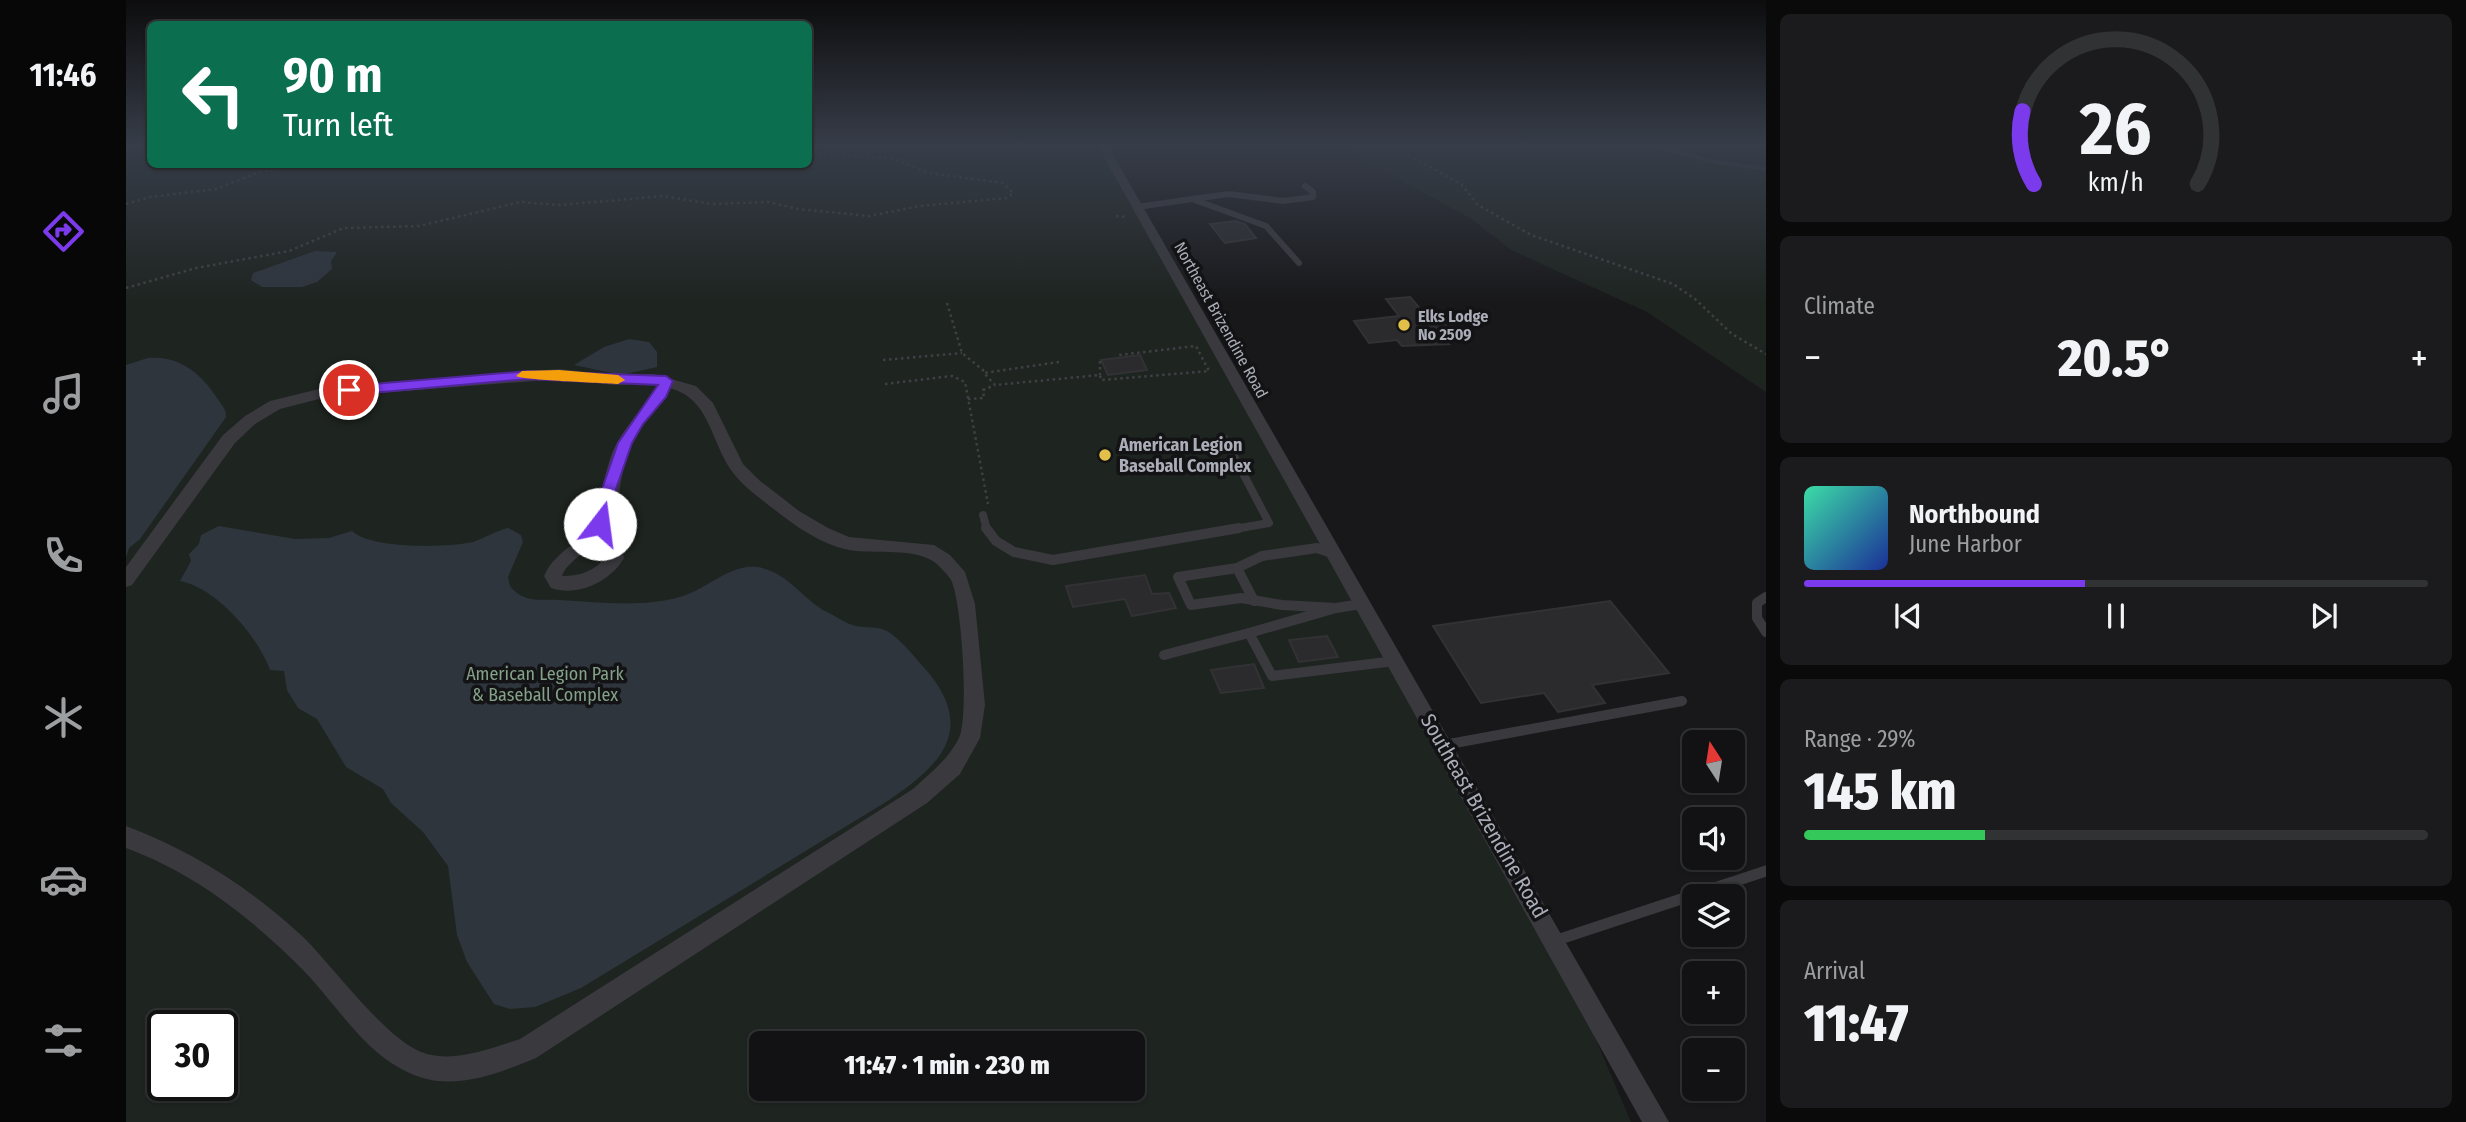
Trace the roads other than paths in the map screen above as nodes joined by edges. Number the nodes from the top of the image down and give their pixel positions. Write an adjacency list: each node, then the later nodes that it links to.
1 (1132, 198): 6 (street, Northeast Brizendine Road)
2 (1197, 198): 5 (lane)
3 (1262, 198): 4 (lane)
4 (1303, 198)
5 (1192, 199): 6 (lane); 7 (lane)
6 (1137, 207): 10 (street, Northeast Brizendine Road)
7 (1298, 264)
8 (666, 381): 11 (street); 15 (street); 26 (street)
9 (1225, 439): 12 (lane)
10 (1308, 512): 13 (street, Southeast Brizendine Road)
11 (608, 514)
12 (983, 515)
13 (1332, 553): 14 (lane); 18 (street, Southeast Brizendine Road)
14 (1237, 568): 17 (lane); 17 (lane)
15 (126, 580)
16 (1766, 597): 20 (lane)
17 (1254, 601): 19 (lane)
18 (1361, 604): 19 (lane); 23 (street, Southeast Brizendine Road)
19 (1336, 608): 21 (lane)
20 (1766, 632)
21 (1249, 633): 22 (lane); 23 (lane)
22 (1164, 655)
23 (1395, 661): 25 (street, Southeast Brizendine Road)
24 (1682, 701): 25 (lane)
25 (1444, 745): 28 (street, Southeast Brizendine Road)
26 (126, 837)
27 (1766, 871): 28 (lane)
28 (1554, 941): 29 (street, Southeast Brizendine Road)
29 (1656, 1122)

